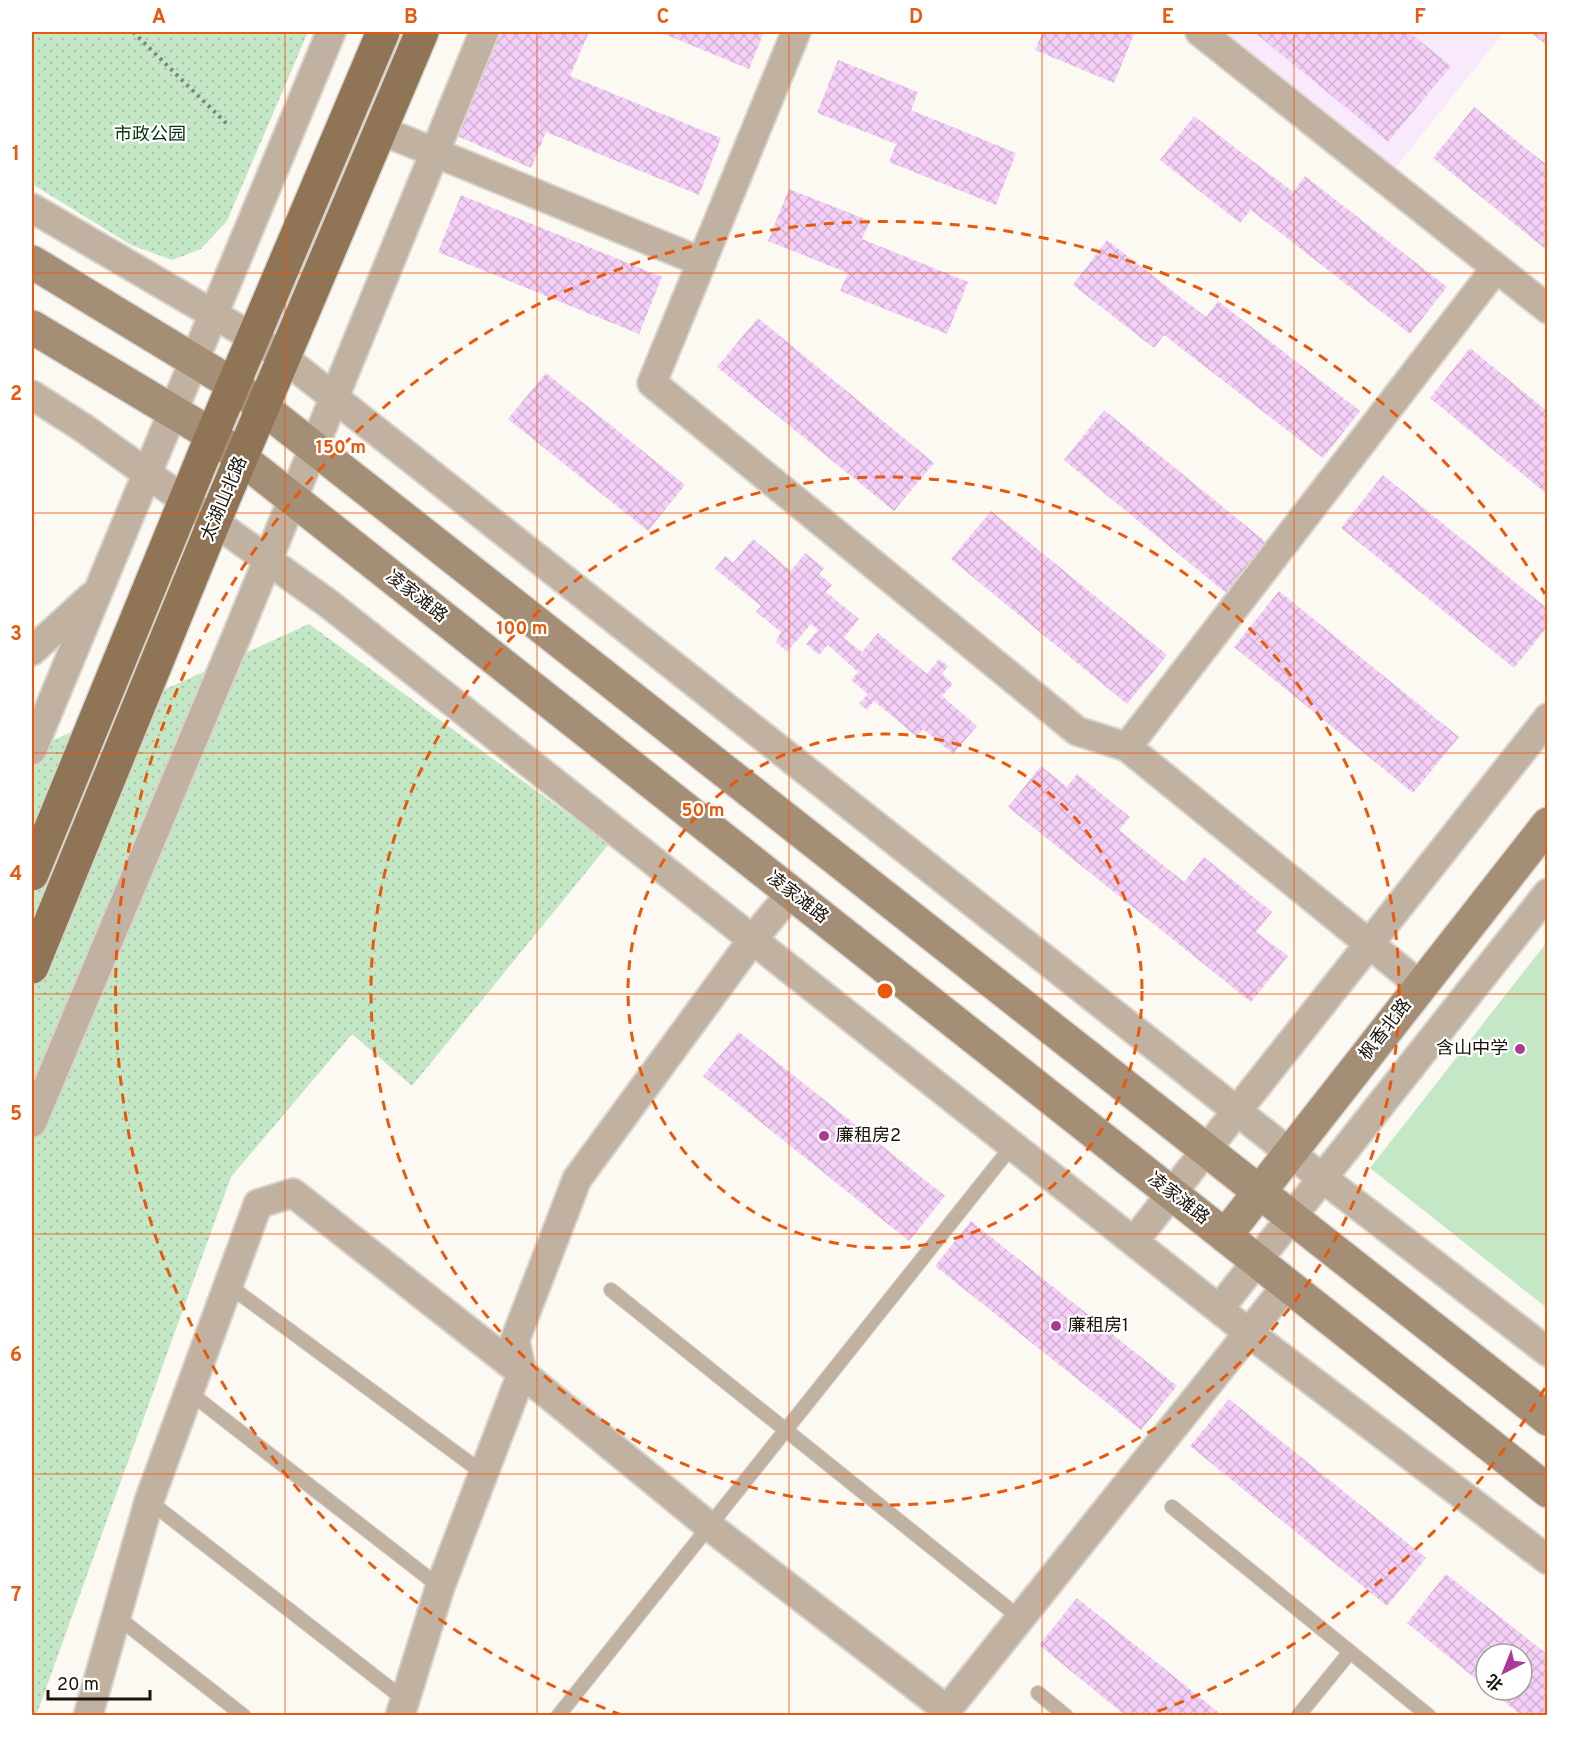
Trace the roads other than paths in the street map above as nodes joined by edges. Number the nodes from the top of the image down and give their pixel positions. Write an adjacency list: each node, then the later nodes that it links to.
1 (331, 32): 14 (street)
2 (383, 32): 16 (main road, 太湖山北路)
3 (422, 32): 7 (main road, 太湖山北路)
4 (484, 32): 8 (street)
5 (796, 32): 11 (street)
6 (1200, 32): 12 (street)
7 (380, 130): 8 (street); 17 (main road, 太湖山北路)
8 (435, 152): 11 (street); 21 (street)
9 (32, 208): 14 (street)
10 (32, 262): 18 (main road)
11 (702, 262): 35 (street)
12 (1496, 268): 13 (street); 35 (street)
13 (1548, 309)
14 (213, 314): 16 (street); 18 (street)
15 (32, 327): 23 (main road, 凌家滩路)
16 (254, 338): 17 (street); 19 (main road, 太湖山北路)
17 (284, 358): 21 (street); 22 (main road, 太湖山北路)
18 (194, 360): 19 (main road); 23 (street)
19 (234, 385): 22 (main road); 24 (main road, 太湖山北路)
20 (32, 395): 27 (street)
21 (334, 398): 25 (street); 45 (street)
22 (262, 408): 25 (main road); 26 (main road, 太湖山北路)
23 (172, 412): 24 (main road, 凌家滩路); 27 (street)
24 (212, 435): 26 (main road, 凌家滩路); 29 (main road, 太湖山北路)
25 (313, 447): 28 (street); 48 (main road)
26 (242, 459): 28 (main road, 凌家滩路); 30 (main road, 太湖山北路)
27 (147, 473): 29 (street); 32 (street)
28 (292, 499): 31 (street); 39 (main road, 凌家滩路)
29 (185, 501): 30 (street); 38 (main road, 太湖山北路)
30 (214, 522): 31 (street); 43 (main road, 太湖山北路)
31 (267, 560): 41 (street); 46 (street)
32 (98, 592): 33 (street); 36 (street)
33 (32, 651)
34 (1548, 718): 42 (street)
35 (1127, 747): 42 (street)
36 (32, 750)
37 (1548, 824): 44 (main road, 枫香北路)
38 (32, 874)
39 (791, 893): 41 (street); 52 (main road, 凌家滩路)
40 (1548, 893): 50 (street)
41 (753, 939): 47 (street); 63 (street)
42 (1369, 944): 44 (street); 45 (street)
43 (32, 967)
44 (1420, 986): 49 (main road, 枫香北路)
45 (1237, 1111): 48 (street); 49 (street)
46 (32, 1123)
47 (1012, 1146): 55 (street); 66 (lane)
48 (1206, 1150): 51 (main road); 52 (street)
49 (1290, 1153): 50 (street); 51 (main road, 枫香北路)
50 (1322, 1179): 53 (street); 62 (street)
51 (1259, 1192): 53 (main road); 54 (main road, 枫香北路)
52 (1171, 1194): 54 (main road, 凌家滩路); 55 (street)
53 (1291, 1218): 56 (street); 65 (main road)
54 (1225, 1236): 56 (main road, 凌家滩路)
55 (1134, 1241): 60 (street)
56 (1257, 1261): 58 (main road, 凌家滩路); 60 (street)
57 (228, 1285): 63 (street); 64 (street); 67 (lane)
58 (1287, 1285): 61 (street); 68 (main road, 凌家滩路)
59 (611, 1290): 66 (lane)
60 (1219, 1309): 61 (street)
61 (1249, 1333): 72 (street); 75 (street)
62 (1548, 1352)
63 (522, 1373): 67 (street); 71 (street)
64 (189, 1392): 69 (street); 73 (lane)
65 (1548, 1419)
66 (786, 1430): 71 (lane); 75 (lane)
67 (483, 1473): 73 (street)
68 (1548, 1491)
69 (149, 1501): 74 (street); 78 (lane)
70 (1172, 1507): 76 (lane)
71 (709, 1526): 79 (street); 82 (lane)
72 (1548, 1560)
73 (440, 1587): 78 (street)
74 (116, 1616): 80 (street); 81 (lane)
75 (1020, 1618): 79 (street)
76 (1350, 1652): 84 (lane); 85 (lane)
77 (1038, 1693): 83 (lane)
78 (403, 1708)
79 (945, 1713)
80 (88, 1716)
81 (244, 1716)
82 (558, 1716)
83 (1066, 1716)
84 (1298, 1716)
85 (1429, 1716)

